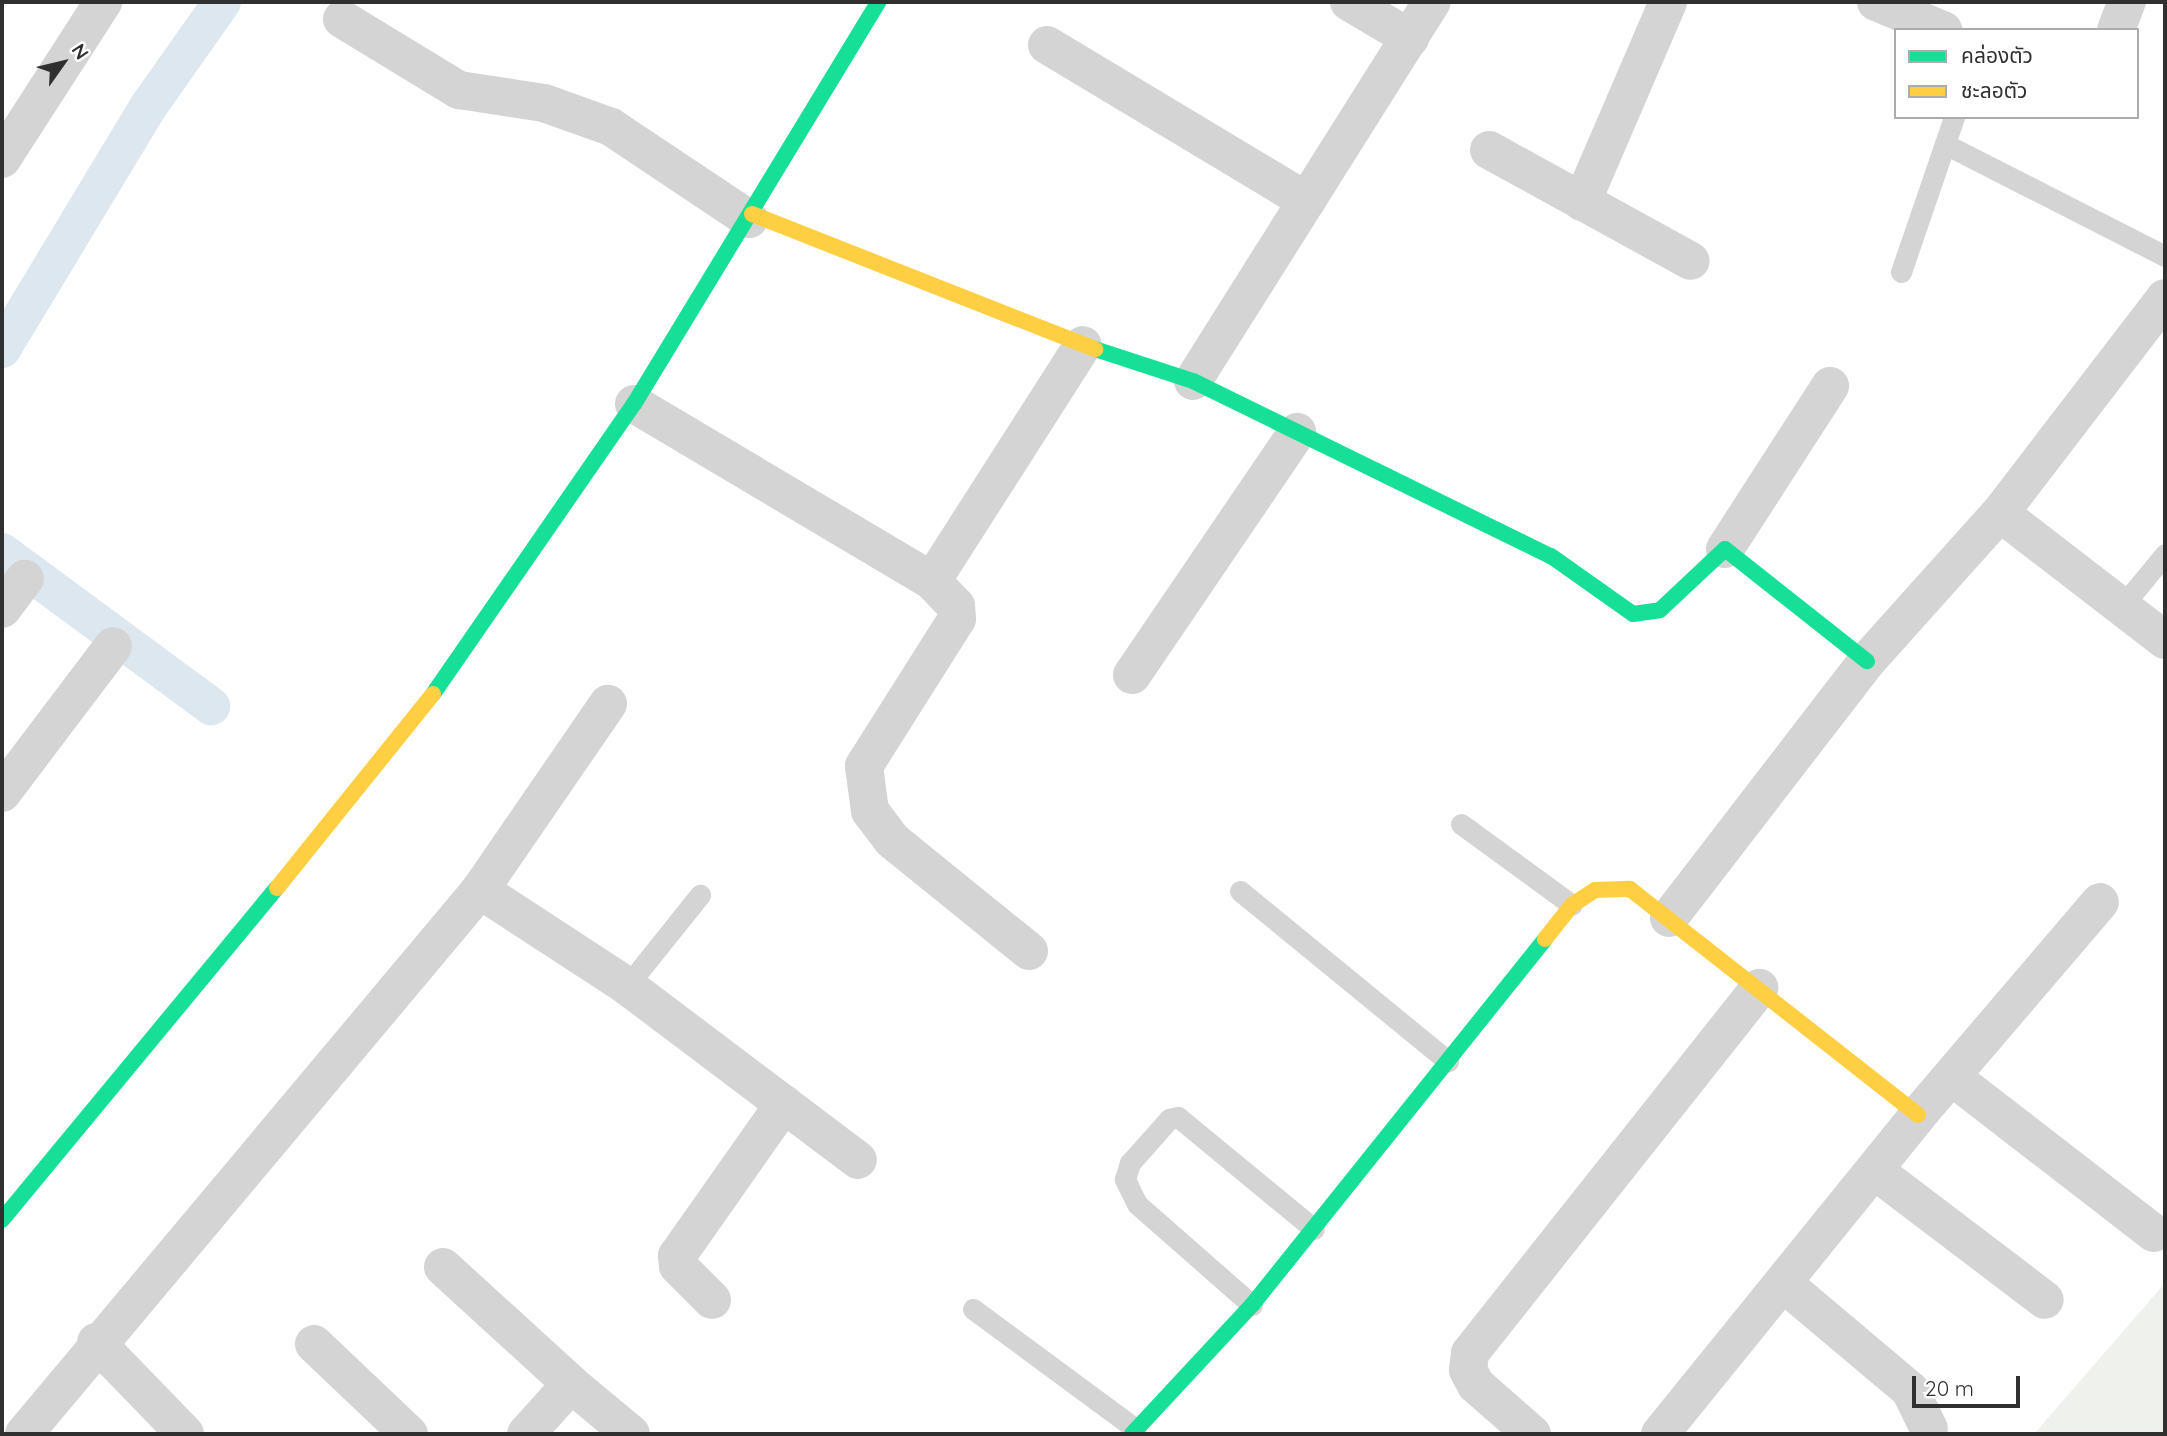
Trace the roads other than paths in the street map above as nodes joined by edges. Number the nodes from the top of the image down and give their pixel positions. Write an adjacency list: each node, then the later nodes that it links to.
1 (103, 2): 16 (street)
2 (878, 2): 19 (street)
3 (1349, 2): 11 (street)
4 (1432, 2): 11 (street)
5 (1668, 2): 18 (street)
6 (1876, 2): 9 (street)
7 (2127, 2): 10 (street)
8 (342, 19): 19 (street)
9 (1938, 28)
10 (2117, 28)
11 (1410, 38): 17 (street)
12 (1047, 45): 17 (street)
13 (1953, 119): 14 (lane)
14 (1945, 144): 20 (lane); 22 (lane)
15 (1489, 150): 18 (street)
16 (2, 159)
17 (1307, 201): 25 (street)
18 (1582, 202): 21 (street)
19 (751, 216): 24 (street); 27 (street)
20 (2165, 256)
21 (1691, 261)
22 (1900, 272)
23 (2165, 299): 29 (street)
24 (1083, 345): 25 (street); 33 (street)
25 (1193, 381): 28 (street)
26 (1830, 386): 30 (street)
27 (634, 404): 33 (street); 58 (street)
28 (1297, 432): 30 (street); 39 (street)
29 (2000, 513): 34 (street); 38 (street)
30 (1725, 549): 38 (street)
31 (2165, 554): 34 (lane)
32 (25, 579): 35 (street)
33 (932, 581): 49 (street)
34 (2123, 605): 36 (street)
35 (2, 609)
36 (2165, 640)
37 (113, 646): 41 (street)
38 (1867, 661): 48 (street)
39 (1132, 675)
40 (608, 704): 43 (street)
41 (2, 793)
42 (1461, 824): 47 (lane)
43 (480, 890): 50 (street); 67 (street)
44 (1240, 891): 52 (lane)
45 (699, 895): 50 (lane)
46 (2100, 902): 53 (street)
47 (1572, 905): 48 (street); 52 (street)
48 (1669, 918): 51 (street)
49 (1029, 951)
50 (626, 986): 54 (street)
51 (1759, 988): 55 (street); 77 (street)
52 (1448, 1061): 59 (street)
53 (1951, 1077): 55 (street); 60 (street)
54 (784, 1104): 56 (street); 63 (street)
55 (1919, 1115): 57 (street)
56 (858, 1160)
57 (1874, 1171): 62 (street); 64 (street)
58 (2, 1220)
59 (1314, 1229): 65 (street); 65 (lane)
60 (2154, 1233)
61 (443, 1267): 69 (street)
62 (1783, 1283): 70 (street); 78 (street)
63 (712, 1300)
64 (2045, 1300)
65 (1252, 1305): 71 (street)
66 (973, 1309): 71 (lane)
67 (96, 1342): 72 (street); 73 (street)
68 (314, 1344): 74 (street)
69 (571, 1384): 75 (street); 76 (street)
70 (1929, 1429)
71 (1134, 1432)
72 (24, 1434)
73 (185, 1434)
74 (409, 1434)
75 (526, 1434)
76 (631, 1434)
77 (1532, 1434)
78 (1660, 1434)

